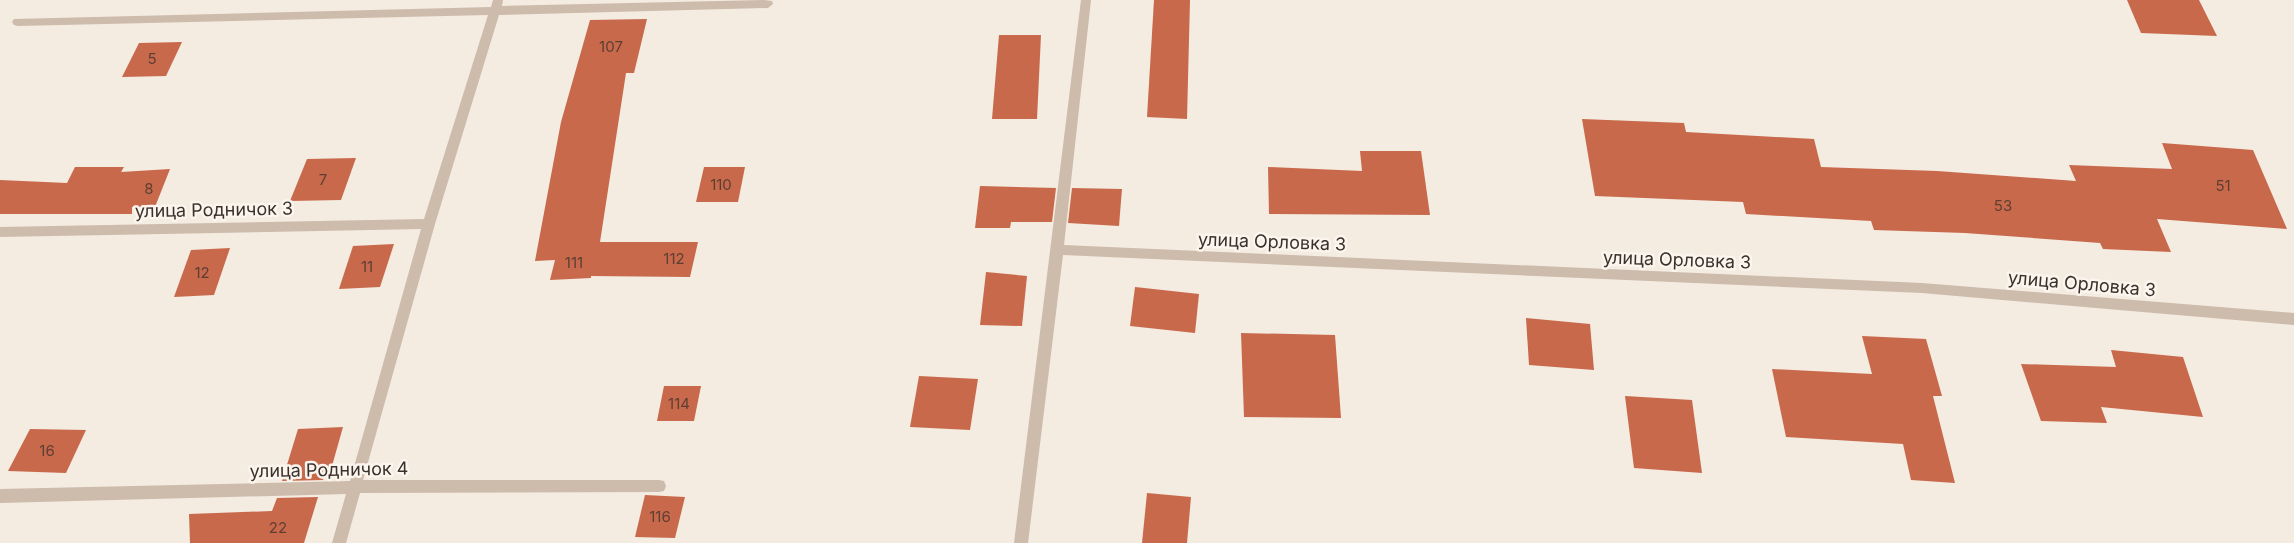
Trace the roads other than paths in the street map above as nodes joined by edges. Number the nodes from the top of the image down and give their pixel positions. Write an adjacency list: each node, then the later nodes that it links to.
1 (1086, 0): 7 (street)
2 (768, 4): 3 (street)
3 (497, 5): 4 (street); 5 (street)
4 (18, 22)
5 (429, 224): 6 (street, улица Родничок 3); 10 (street)
6 (0, 232)
7 (1057, 250): 8 (street, улица Орловка 3); 13 (street)
8 (2294, 319)
9 (659, 486): 10 (street, улица Родничок 4)
10 (355, 487): 11 (street, улица Родничок 4); 12 (street)
11 (0, 496)
12 (339, 543)
13 (1021, 543)

